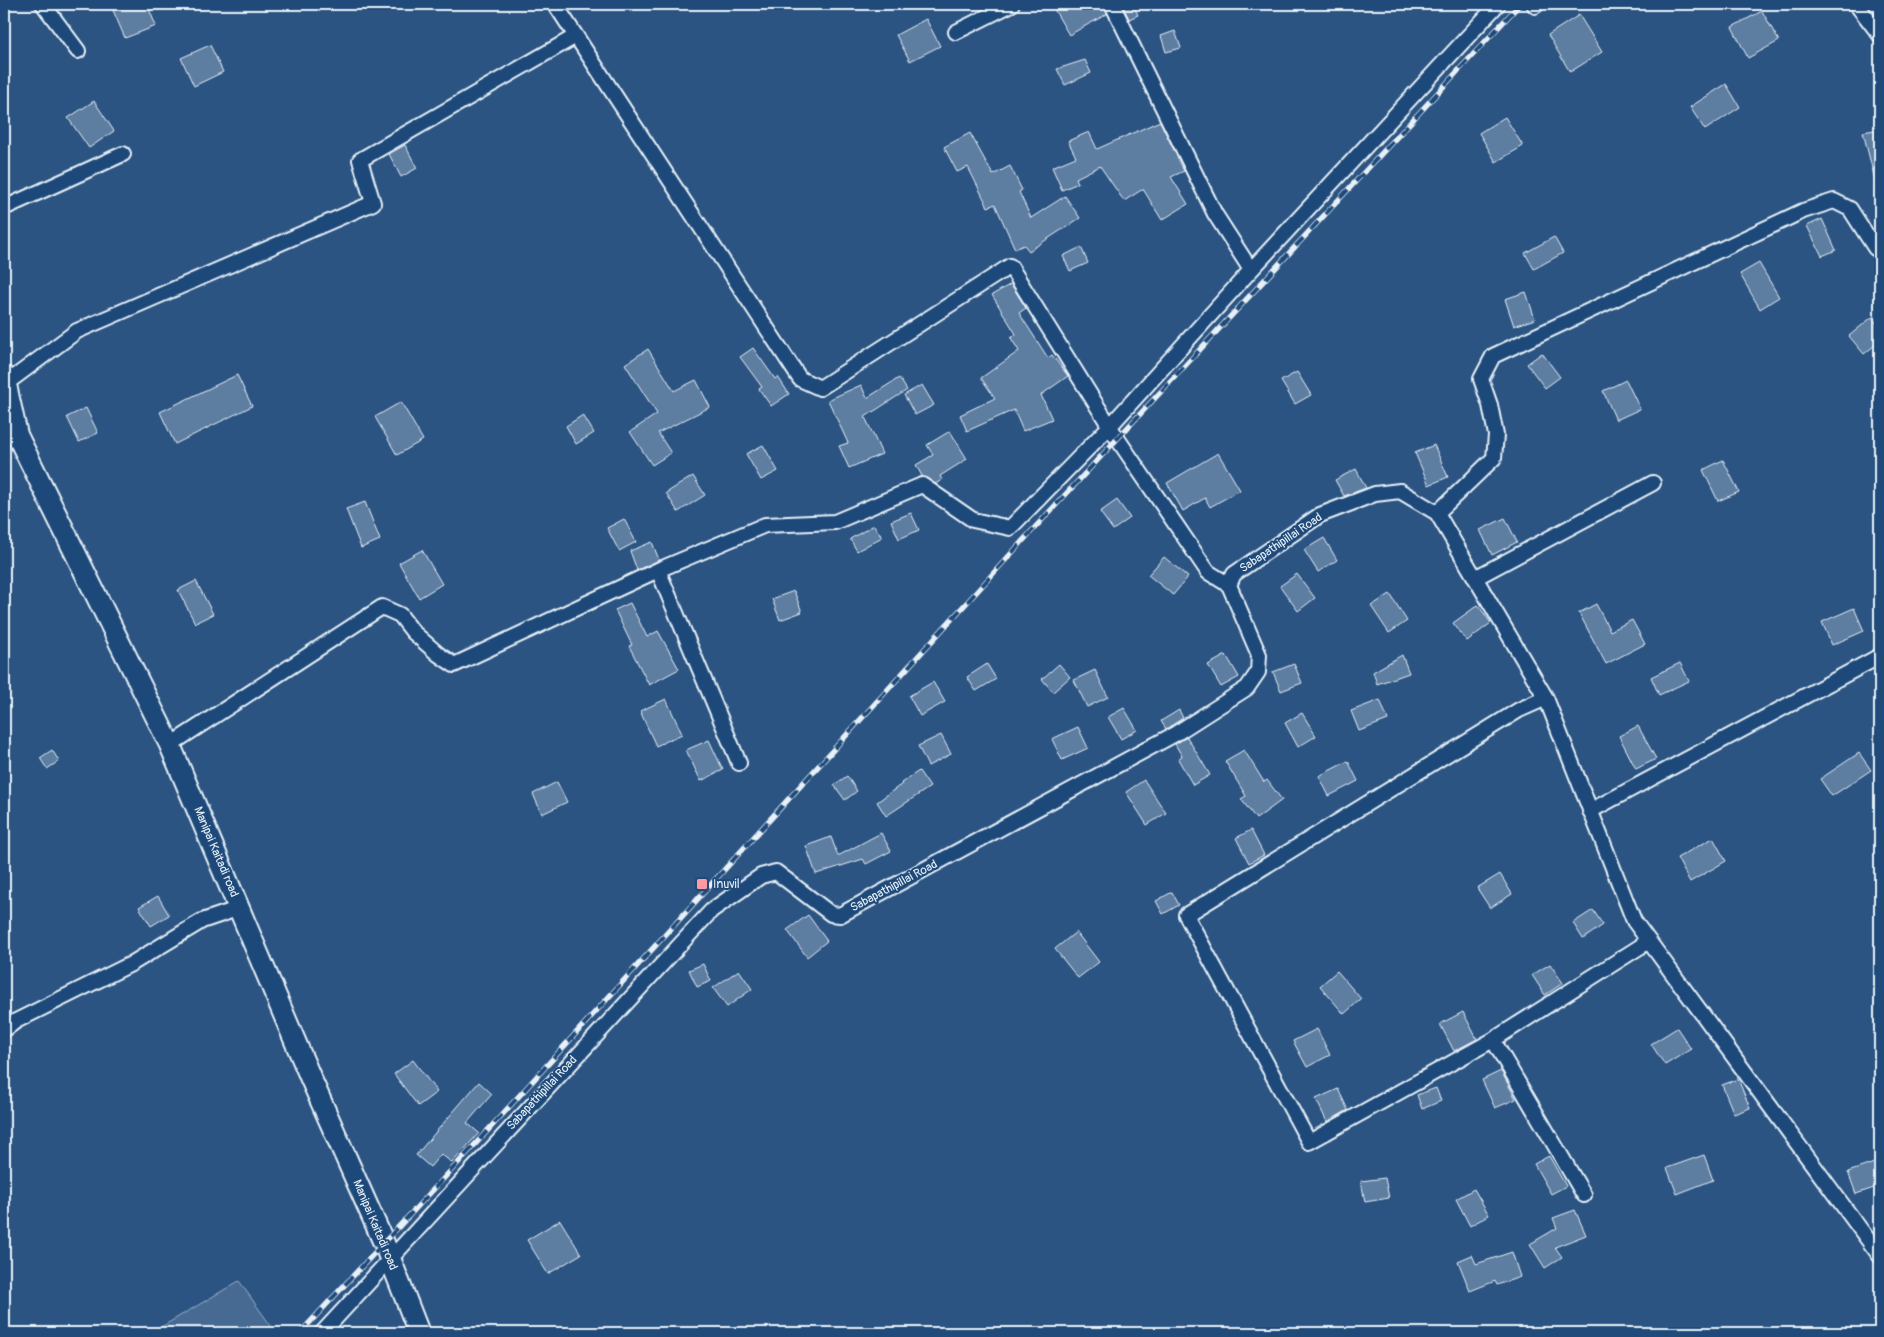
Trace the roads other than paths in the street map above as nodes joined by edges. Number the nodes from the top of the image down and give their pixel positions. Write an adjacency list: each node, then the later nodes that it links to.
1 (43, 4): 10 (street)
2 (555, 4): 9 (street)
3 (1012, 4): 7 (street)
4 (1112, 4): 14 (street)
5 (1498, 4): 14 (street)
6 (1856, 4): 8 (street)
7 (956, 32)
8 (1880, 35)
9 (576, 36): 15 (street); 16 (street)
10 (78, 51)
11 (123, 154): 12 (street)
12 (4, 208)
13 (1880, 251): 18 (street)
14 (1251, 270): 16 (street)
15 (4, 382): 24 (main road, Manipai Kaitadi road)
16 (1110, 426): 19 (street); 21 (street)
17 (1653, 483): 20 (street)
18 (1437, 513): 20 (street); 21 (street, Sabapathipillai Road)
19 (658, 570): 24 (street); 25 (street)
20 (1475, 578): 23 (street)
21 (1229, 585): 33 (street, Sabapathipillai Road)
22 (1880, 656): 26 (street)
23 (1546, 698): 26 (street); 30 (street)
24 (170, 745): 27 (main road, Manipai Kaitadi road)
25 (739, 763)
26 (1590, 811): 28 (street)
27 (240, 908): 29 (street); 33 (main road, Manipai Kaitadi road)
28 (1649, 941): 30 (street); 32 (street)
29 (4, 1030)
30 (1493, 1040): 31 (street)
31 (1584, 1195)
32 (1880, 1256)
33 (390, 1258): 34 (street, Sabapathipillai Road); 35 (main road, Manipai Kaitadi road)
34 (322, 1333)
35 (419, 1333)

